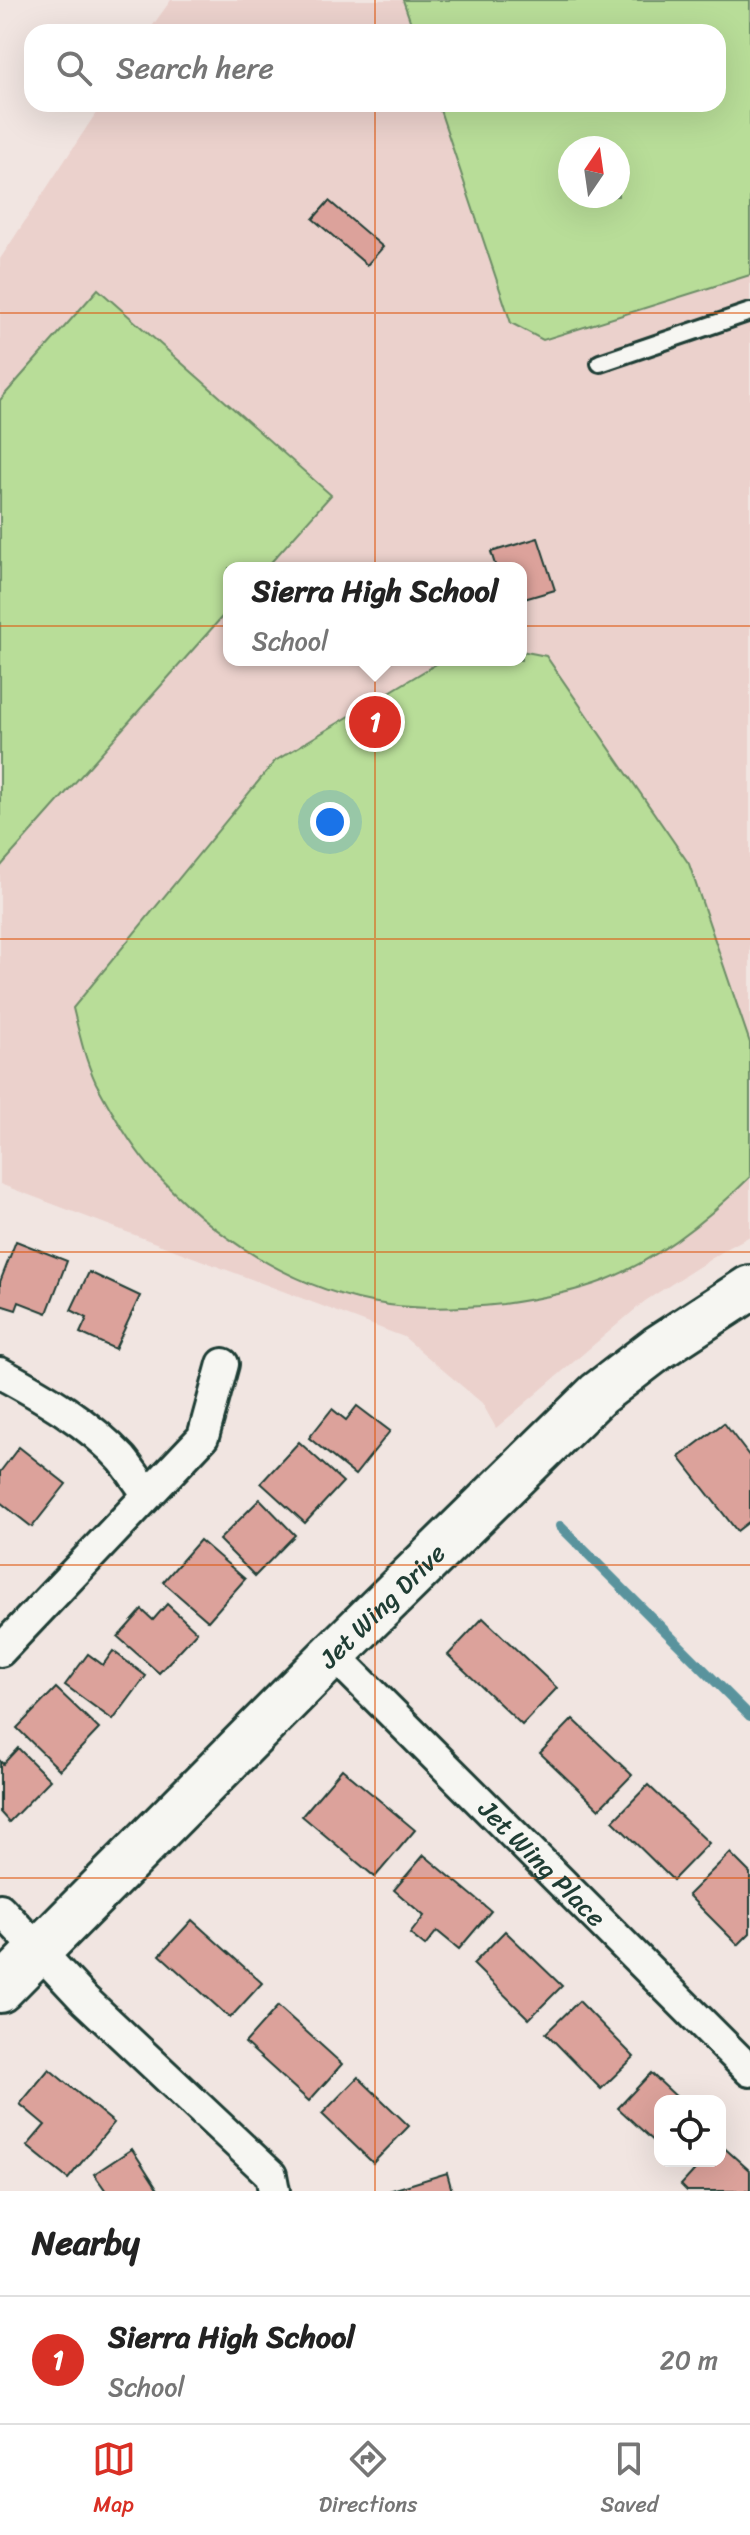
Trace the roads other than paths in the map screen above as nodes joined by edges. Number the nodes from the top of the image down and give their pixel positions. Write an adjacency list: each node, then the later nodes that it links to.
1 (750, 312): 2 (lane)
2 (600, 363)
3 (750, 1288): 8 (main road, Jet Wing Drive)
4 (223, 1364): 6 (street)
5 (0, 1373): 6 (street)
6 (148, 1494): 7 (street)
7 (0, 1651)
8 (333, 1654): 10 (main road, Jet Wing Drive); 12 (street, Jet Wing Place)
9 (0, 1909): 10 (street)
10 (38, 1950): 11 (main road, Jet Wing Drive); 13 (street)
11 (0, 1990)
12 (750, 2071)
13 (274, 2191)

